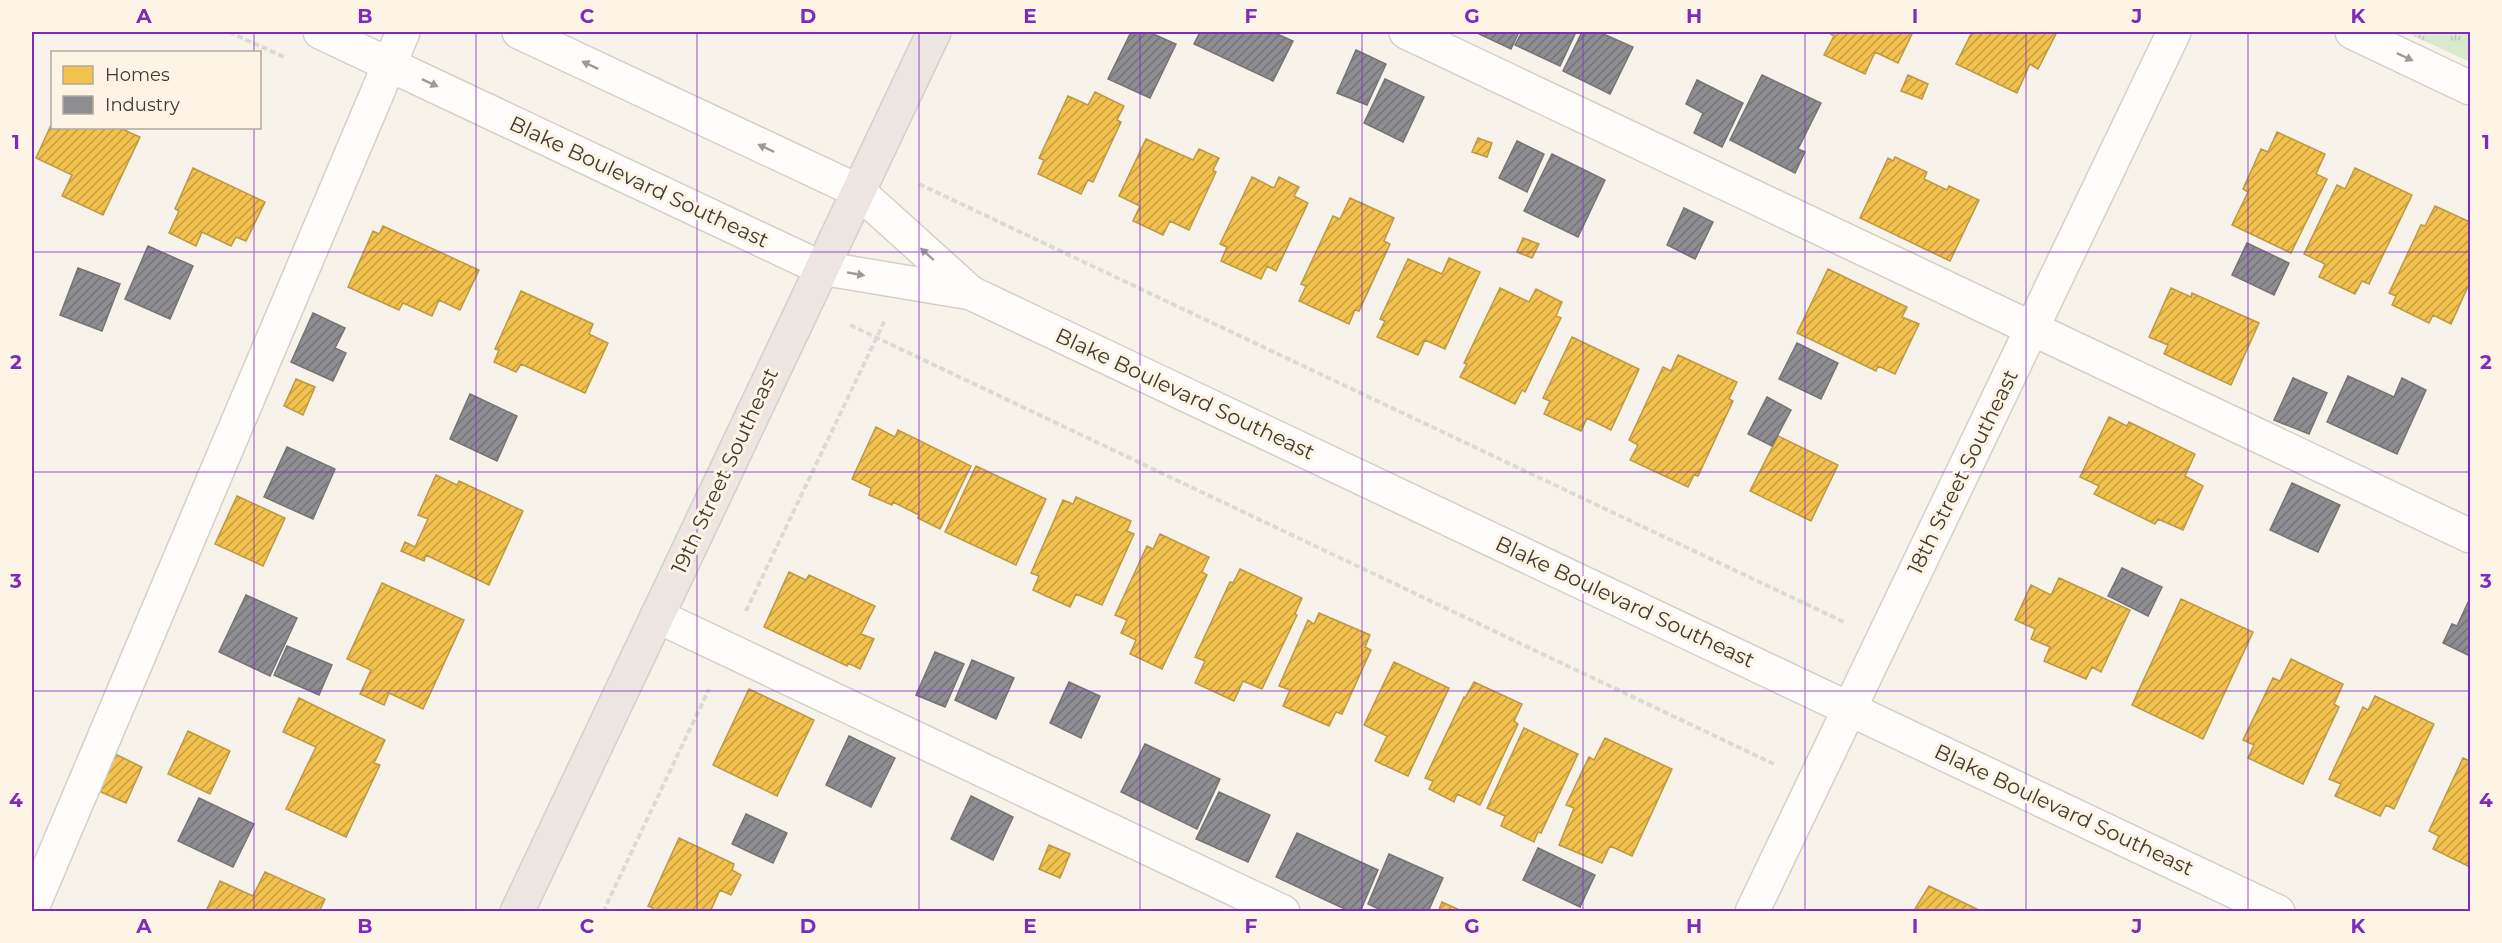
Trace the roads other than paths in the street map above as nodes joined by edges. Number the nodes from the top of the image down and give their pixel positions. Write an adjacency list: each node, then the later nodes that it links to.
1 (320, 32): 8 (street, Blake Boulevard Southeast)
2 (403, 32): 8 (street)
3 (519, 32): 10 (street, Blake Boulevard Southeast, one-way to 3)
4 (934, 32): 10 (main road, 19th Street Southeast)
5 (1406, 32): 13 (street)
6 (2174, 32): 13 (street, 18th Street Southeast)
7 (2352, 32): 9 (street, one-way to 9)
8 (388, 63): 11 (street, Blake Boulevard Southeast, one-way to 11); 17 (street)
9 (2470, 88)
10 (858, 191): 11 (main road, 19th Street Southeast); 12 (street, Blake Boulevard Southeast, one-way to 10)
11 (821, 268): 12 (street, Blake Boulevard Southeast, one-way to 12); 15 (main road, 19th Street Southeast)
12 (970, 293): 16 (street, Blake Boulevard Southeast)
13 (2033, 328): 14 (street); 16 (street, 18th Street Southeast)
14 (2470, 536)
15 (657, 616): 18 (main road, 19th Street Southeast); 19 (street)
16 (1848, 707): 20 (street, 18th Street Southeast); 21 (street, Blake Boulevard Southeast)
17 (32, 908)
18 (517, 912)
19 (1283, 912)
20 (1752, 912)
21 (2278, 912)

